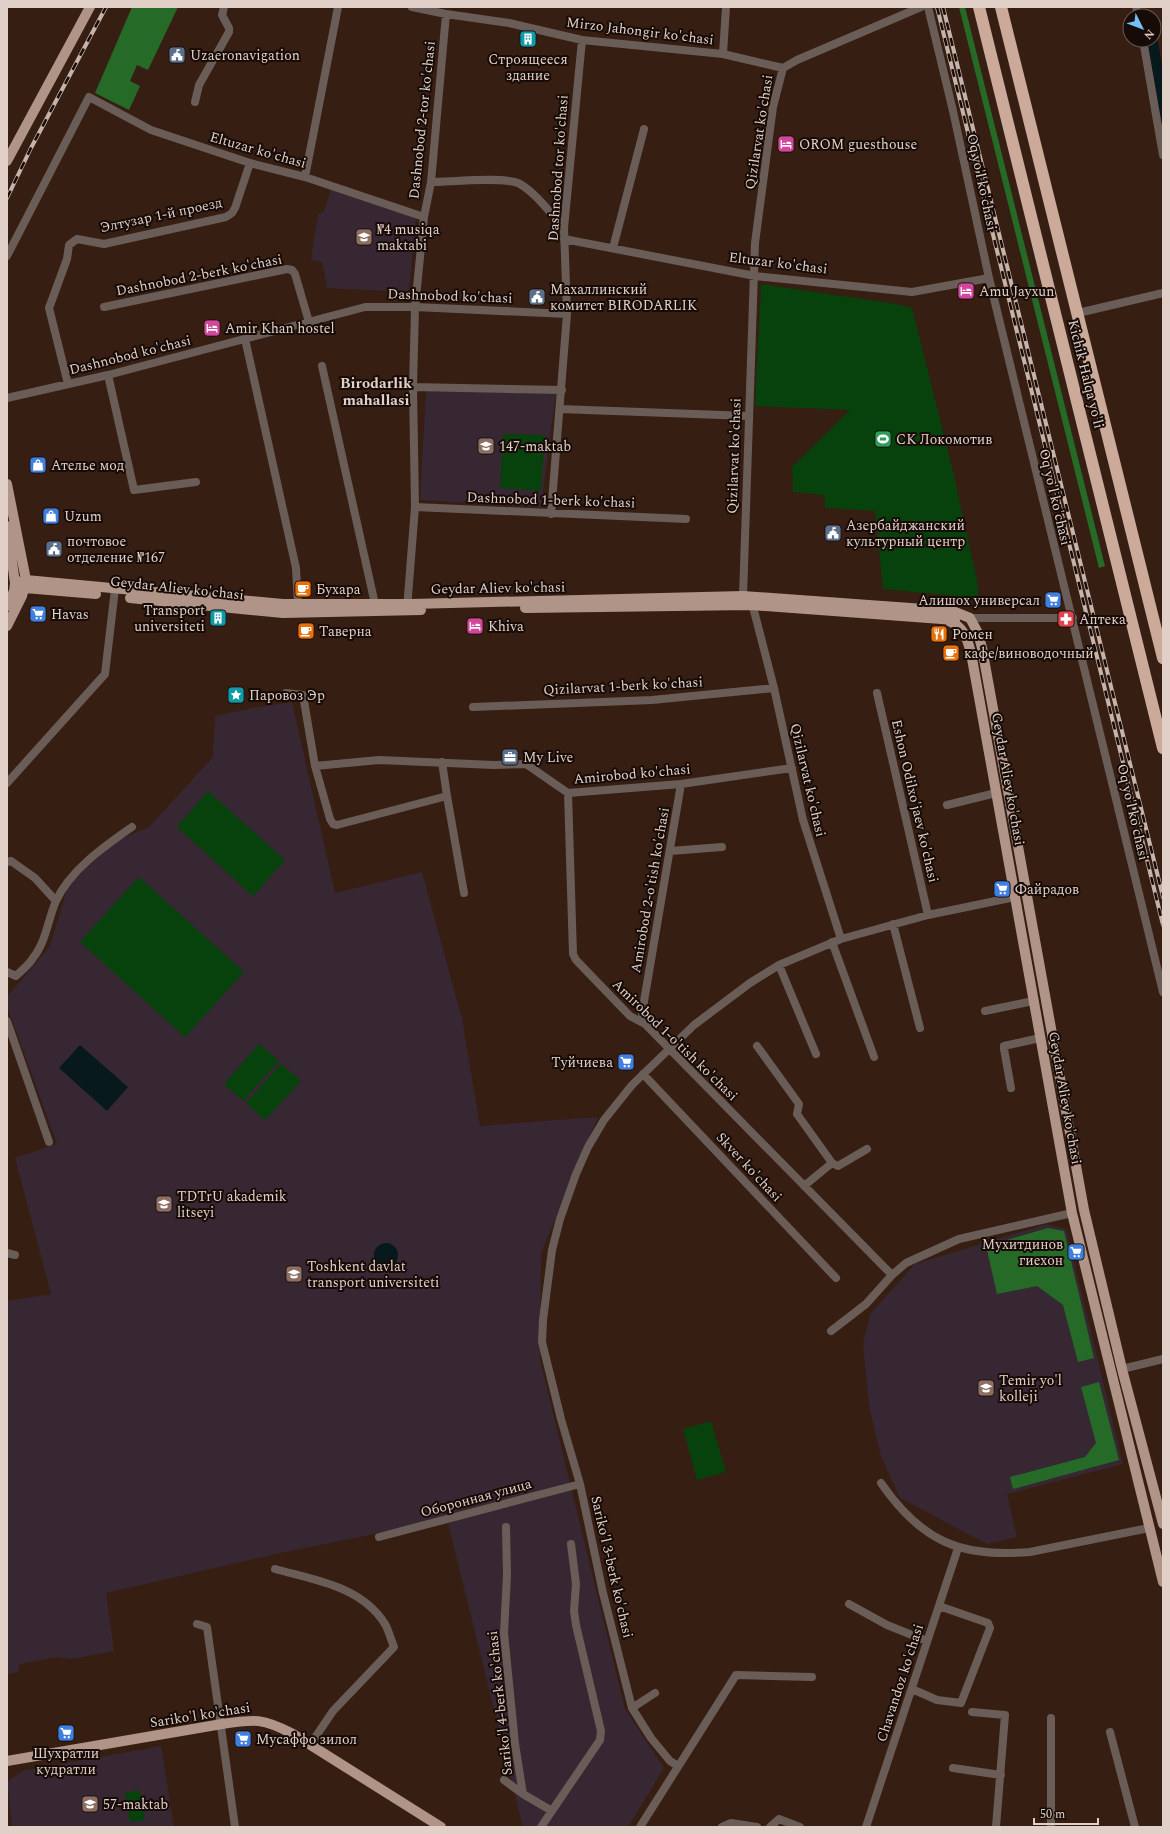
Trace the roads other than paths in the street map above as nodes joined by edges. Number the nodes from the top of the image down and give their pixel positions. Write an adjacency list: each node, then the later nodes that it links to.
1 (83, 7): 18 (main road)
2 (90, 7): 18 (main road)
3 (224, 7): 16 (street)
4 (338, 7): 22 (street)
5 (412, 7): 11 (street, Mirzo Jahongir ko'chasi)
6 (726, 7): 14 (street)
7 (921, 7): 15 (street)
8 (928, 7): 30 (street, Oq yo'l ko'chasi)
9 (980, 7): 67 (highway, Kichik Halqa yo'li)
10 (1001, 7): 34 (highway, Kichik Halqa yo'li)
11 (446, 14): 12 (street, Mirzo Jahongir ko'chasi); 23 (street, Dashnobod 2-tor ko'chasi)
12 (582, 40): 14 (street, Mirzo Jahongir ko'chasi); 25 (street, Dashnobod tor ko'chasi)
13 (1144, 48): 19 (street)
14 (723, 54): 15 (street, Qizilarvat ko'chasi)
15 (783, 68): 29 (street, Qizilarvat ko'chasi)
16 (195, 102)
17 (644, 129): 27 (street)
18 (9, 149): 20 (main road)
19 (1163, 156)
20 (7, 161)
21 (250, 163): 22 (street, Eltuzar ko'chasi); 28 (street, Eltuzar ko'chasi); 40 (street, Элтузар 1-й проезд)
22 (305, 177): 24 (street, Eltuzar ko'chasi)
23 (431, 182): 24 (street, Dashnobod 2-tor ko'chasi); 25 (street)
24 (424, 217): 32 (street, Dashnobod 2-tor ko'chasi)
25 (564, 228): 26 (street, Dashnobod tor ko'chasi)
26 (564, 239): 27 (street, Eltuzar ko'chasi); 35 (street, Dashnobod tor ko'chasi)
27 (613, 248): 29 (street, Eltuzar ko'chasi)
28 (7, 256)
29 (755, 276): 30 (street, Eltuzar ko'chasi); 45 (street, Qizilarvat ko'chasi)
30 (989, 278): 63 (street, Oq yo'l ko'chasi)
31 (1163, 293): 34 (street)
32 (415, 306): 35 (street, Dashnobod ko'chasi); 36 (street, Dashnobod ko'chasi); 41 (street, Dashnobod 2-tor ko'chasi)
33 (104, 307): 36 (street, Dashnobod 2-berk ko'chasi)
34 (1078, 313): 65 (highway, Kichik Halqa yo'li)
35 (567, 314): 42 (street, Dashnobod tor ko'chasi)
36 (308, 322): 37 (street, Dashnobod ko'chasi)
37 (245, 339): 39 (street, Dashnobod ko'chasi); 56 (street)
38 (322, 366): 57 (street)
39 (108, 375): 40 (street, Dashnobod ko'chasi); 46 (street)
40 (68, 384): 43 (street, Dashnobod ko'chasi)
41 (413, 387): 42 (street); 48 (street, Dashnobod 2-tor ko'chasi)
42 (562, 390): 44 (street, Dashnobod tor ko'chasi)
43 (7, 398)
44 (560, 409): 45 (street); 49 (street, Dashnobod tor ko'chasi)
45 (748, 416): 55 (street, Qizilarvat ko'chasi)
46 (196, 482)
47 (7, 484): 53 (main road)
48 (415, 507): 49 (street, Dashnobod 1-berk ko'chasi); 60 (street, Dashnobod 2-tor ko'chasi)
49 (552, 514): 50 (street, Dashnobod 1-berk ko'chasi)
50 (686, 519)
51 (7, 526): 52 (main road)
52 (15, 583): 53 (main road); 59 (main road)
53 (26, 584): 54 (main road, Geydar Aliev ko'chasi); 66 (main road)
54 (114, 593): 61 (main road, Geydar Aliev ko'chasi); 79 (street)
55 (743, 596): 58 (street, Qizilarvat ko'chasi); 60 (main road, Geydar Aliev ko'chasi); 62 (main road, Geydar Aliev ko'chasi)
56 (298, 604): 57 (main road, Geydar Aliev ko'chasi); 61 (main road, Geydar Aliev ko'chasi)
57 (375, 604): 60 (main road, Geydar Aliev ko'chasi)
58 (751, 604): 60 (main road, Geydar Aliev ko'chasi); 64 (main road, Geydar Aliev ko'chasi); 69 (street, Qizilarvat ko'chasi)
59 (7, 606)
60 (407, 607): 61 (main road, Geydar Aliev ko'chasi)
61 (283, 609)
62 (970, 618): 63 (street, Geydar Aliev ko'chasi); 64 (main road, Geydar Aliev ko'chasi); 73 (main road, Geydar Aliev ko'chasi)
63 (1073, 618): 99 (street, Oq yo'l ko'chasi)
64 (950, 621): 74 (main road, Geydar Aliev ko'chasi)
65 (1159, 622): 67 (highway); 68 (highway, Kichik Halqa yo'li)
66 (7, 626)
67 (1134, 629): 75 (highway, Kichik Halqa yo'li)
68 (1163, 658)
69 (774, 688): 72 (street, Qizilarvat 1-berk ko'chasi); 78 (street, Qizilarvat ko'chasi)
70 (286, 693): 77 (street)
71 (877, 693): 93 (street, Eshon Odilxo'jaev ko'chasi)
72 (473, 707)
73 (996, 729): 74 (main road); 90 (main road, Geydar Aliev ko'chasi)
74 (985, 731): 82 (main road, Geydar Aliev ko'chasi)
75 (1163, 748)
76 (442, 762): 77 (street, Amirobod ko'chasi); 81 (street, Amirobod ko'chasi); 83 (street)
77 (315, 766): 83 (street)
78 (792, 768): 80 (street, Amirobod ko'chasi); 95 (street, Qizilarvat ko'chasi)
79 (7, 783)
80 (681, 784): 81 (street, Amirobod ko'chasi); 87 (street, Amirobod 2-o'tish ko'chasi)
81 (568, 793): 103 (street, Amirobod 1-o'tish ko'chasi)
82 (996, 793): 84 (street); 91 (main road, Geydar Aliev ko'chasi)
83 (447, 796): 89 (street)
84 (947, 805)
85 (132, 827): 92 (street)
86 (722, 847): 87 (street)
87 (670, 851): 103 (street, Amirobod 2-o'tish ko'chasi)
88 (7, 862): 92 (street)
89 (464, 893)
90 (1026, 895): 91 (main road); 116 (main road, Geydar Aliev ko'chasi)
91 (1015, 897): 93 (street, Sariko'l 3-berk ko'chasi); 100 (main road, Geydar Aliev ko'chasi)
92 (56, 901): 98 (street)
93 (928, 915): 94 (street, Sariko'l 3-berk ko'chasi)
94 (893, 924): 95 (street, Sariko'l 3-berk ko'chasi); 104 (street)
95 (841, 939): 96 (street, Sariko'l 3-berk ko'chasi)
96 (832, 942): 97 (street, Sariko'l 3-berk ko'chasi); 109 (street)
97 (779, 965): 107 (street, Sariko'l 3-berk ko'chasi); 108 (street)
98 (7, 972)
99 (1163, 992)
100 (1033, 1001): 101 (street); 105 (main road, Geydar Aliev ko'chasi)
101 (985, 1011)
102 (7, 1022): 112 (street)
103 (645, 1024): 107 (street, Amirobod 1-o'tish ko'chasi)
104 (920, 1028)
105 (1040, 1038): 111 (street); 117 (main road, Geydar Aliev ko'chasi)
106 (757, 1046): 114 (street)
107 (669, 1049): 110 (street, Sariko'l 3-berk ko'chasi); 115 (street, Amirobod 1-o'tish ko'chasi)
108 (816, 1054)
109 (874, 1057)
110 (643, 1074): 119 (street, Skver ko'chasi); 125 (street, Sariko'l 3-berk ko'chasi)
111 (1011, 1088)
112 (49, 1142)
113 (867, 1149): 114 (street)
114 (832, 1163): 115 (street)
115 (804, 1186): 118 (street, Amirobod 1-o'tish ko'chasi)
116 (1084, 1210): 117 (main road); 122 (main road, Geydar Aliev ko'chasi)
117 (1072, 1213): 118 (street); 123 (main road, Geydar Aliev ko'chasi)
118 (892, 1275): 120 (street)
119 (836, 1278)
120 (831, 1331)
121 (1163, 1359): 122 (street)
122 (1122, 1369): 123 (main road); 126 (main road, Geydar Aliev ko'chasi)
123 (1112, 1372): 128 (main road, Geydar Aliev ko'chasi)
124 (881, 1483): 131 (street)
125 (580, 1484): 129 (street, Оборонная улица); 141 (street, Sariko'l 3-berk ko'chasi)
126 (1163, 1524): 128 (main road)
127 (506, 1527): 152 (street, Sariko'l 4-berk ko'chasi)
128 (1149, 1528): 131 (street); 133 (main road, Geydar Aliev ko'chasi)
129 (379, 1538)
130 (571, 1544): 153 (street)
131 (958, 1548): 135 (street, Chavandoz ko'chasi)
132 (275, 1569): 146 (street)
133 (1163, 1582)
134 (849, 1604): 137 (street)
135 (939, 1606): 137 (street, Chavandoz ko'chasi); 139 (street)
136 (197, 1624): 144 (street)
137 (927, 1641): 139 (street, Chavandoz ko'chasi)
138 (812, 1677): 148 (street)
139 (912, 1689): 162 (street, Chavandoz ko'chasi)
140 (655, 1693): 141 (street)
141 (632, 1708): 148 (street, Sariko'l 3-berk ko'chasi)
142 (972, 1712): 150 (street)
143 (1051, 1718): 164 (street)
144 (222, 1724): 146 (main road, Sariko'l ko'chasi); 147 (main road, Sariko'l ko'chasi); 154 (street)
145 (1110, 1732): 165 (street)
146 (310, 1745): 155 (main road, Sariko'l ko'chasi)
147 (7, 1761)
148 (678, 1766): 157 (street)
149 (953, 1768): 150 (street)
150 (1001, 1775): 163 (street)
151 (504, 1780): 152 (street)
152 (523, 1794): 153 (street, Sariko'l 4-berk ko'chasi)
153 (552, 1811): 156 (street)
154 (235, 1827)
155 (441, 1827)
156 (541, 1827)
157 (640, 1827)
158 (722, 1827): 159 (street)
159 (757, 1827)
160 (770, 1827): 161 (street)
161 (800, 1827)
162 (866, 1827)
163 (996, 1827)
164 (1051, 1827)
165 (1135, 1827)

